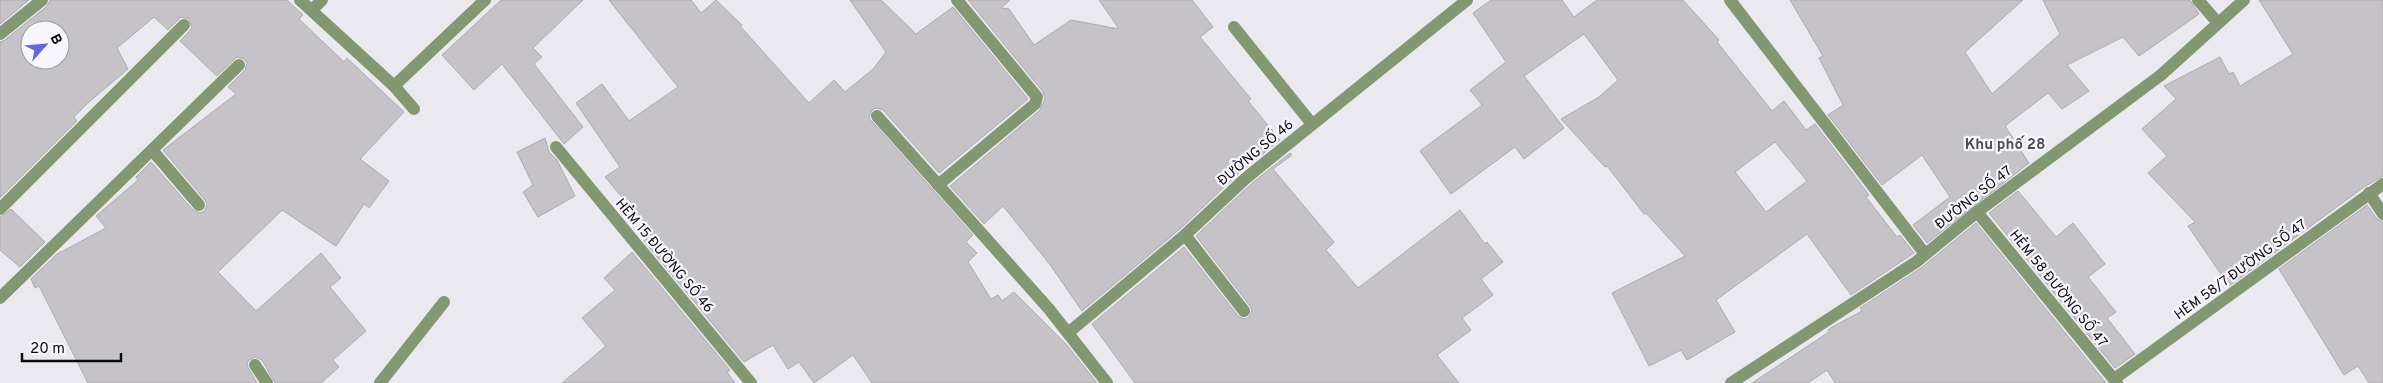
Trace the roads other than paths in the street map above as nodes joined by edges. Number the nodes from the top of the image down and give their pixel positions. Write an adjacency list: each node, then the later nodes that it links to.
1 (42, 0): 14 (street)
2 (300, 0): 10 (street)
3 (322, 0): 10 (street)
4 (485, 0): 16 (street)
5 (957, 0): 23 (street)
6 (1467, 0): 19 (street, ĐƯỜNG SỐ 46)
7 (1730, 0): 30 (street)
8 (2198, 0): 11 (street)
9 (2244, 0): 11 (street, ĐƯỜNG SỐ 47)
10 (312, 10): 16 (street)
11 (2218, 23): 27 (street, ĐƯỜNG SỐ 47)
12 (184, 25): 26 (street)
13 (1234, 27): 19 (street)
14 (0, 34)
15 (238, 65): 21 (street)
16 (394, 86): 17 (street)
17 (414, 109)
18 (877, 116): 23 (street)
19 (1312, 124): 29 (street, ĐƯỜNG SỐ 46)
20 (556, 147): 39 (street, HẺM 15 ĐƯỜNG SỐ 46)
21 (152, 150): 25 (street); 31 (street)
22 (2383, 184): 24 (street, HẺM 58/7 ĐƯỜNG SỐ 47)
23 (938, 185): 34 (street)
24 (2369, 193): 28 (street); 36 (street, HẺM 58/7 ĐƯỜNG SỐ 47)
25 (199, 205)
26 (0, 209)
27 (1977, 212): 30 (street, ĐƯỜNG SỐ 47); 36 (street, HẺM 58 ĐƯỜNG SỐ 47)
28 (2383, 214)
29 (1185, 236): 33 (street); 34 (street, ĐƯỜNG SỐ 46)
30 (1926, 254): 41 (street, ĐƯỜNG SỐ 47)
31 (0, 298)
32 (444, 302): 38 (street)
33 (1244, 311)
34 (1068, 333): 40 (street)
35 (255, 365): 37 (street)
36 (2116, 381)
37 (267, 383)
38 (380, 383)
39 (751, 383)
40 (1107, 383)
41 (1731, 383)

